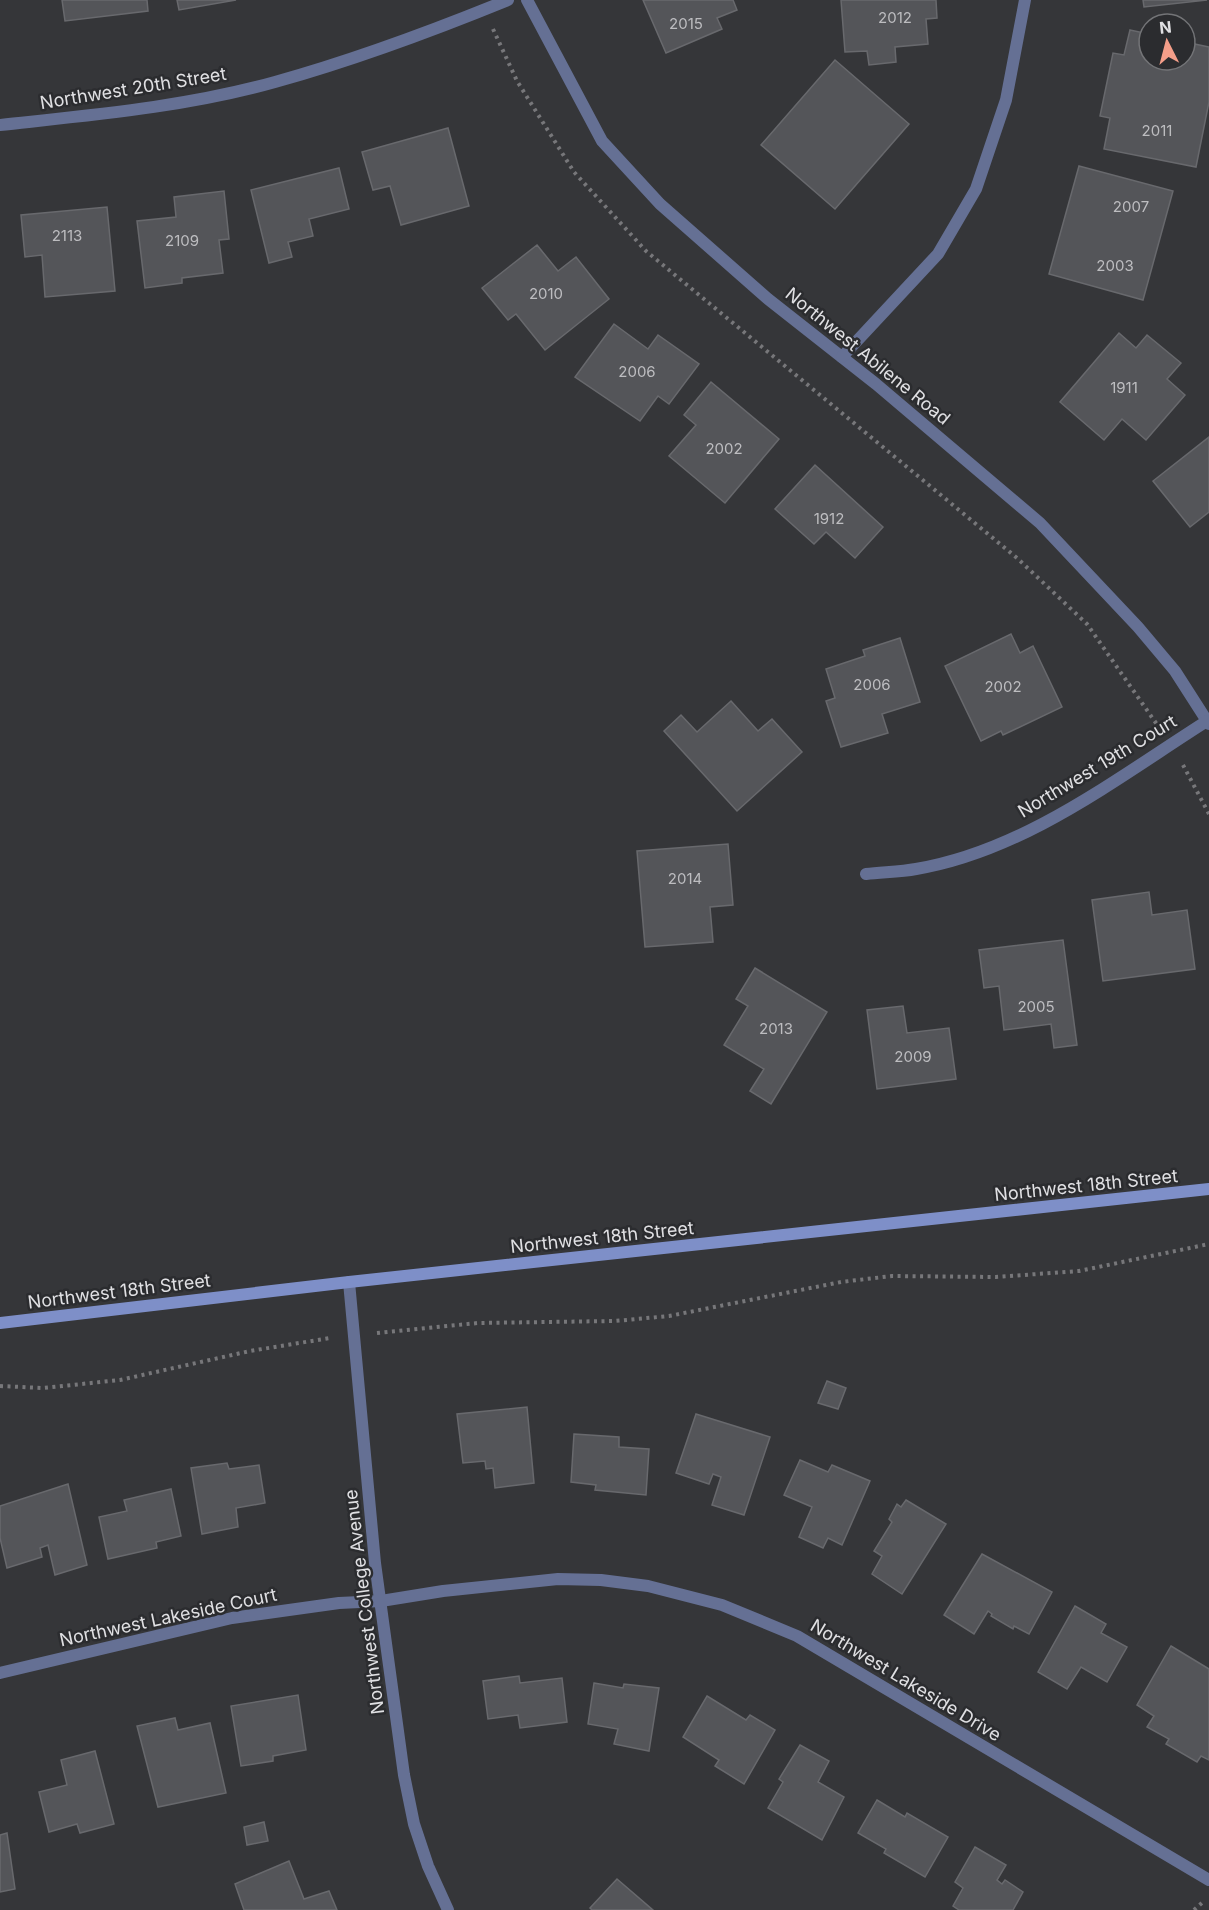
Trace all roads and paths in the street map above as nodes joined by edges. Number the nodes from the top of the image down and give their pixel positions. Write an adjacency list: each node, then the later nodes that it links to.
1 (508, 0): 4 (street, Northwest 20th Street)
2 (527, 0): 6 (street, Northwest Abilene Road)
3 (1025, 0): 6 (street)
4 (486, 9): 5 (street, Northwest 20th Street); 8 (path)
5 (0, 125)
6 (842, 357): 7 (street, Northwest Abilene Road)
7 (1208, 722): 8 (street, Northwest 19th Court)
8 (1170, 744): 9 (path); 10 (street, Northwest 19th Court)
9 (1209, 814)
10 (866, 874)
11 (1209, 1189): 13 (main road, Northwest 18th Street)
12 (1209, 1244): 15 (path)
13 (348, 1282): 14 (main road, Northwest 18th Street); 15 (street, Northwest College Avenue)
14 (0, 1323)
15 (353, 1335): 16 (path); 17 (street, Northwest College Avenue)
16 (0, 1386)
17 (381, 1601): 18 (street, Northwest Lakeside Court); 19 (street, Northwest Lakeside Drive); 20 (street, Northwest College Avenue)
18 (0, 1673)
19 (1209, 1880)
20 (448, 1910)

